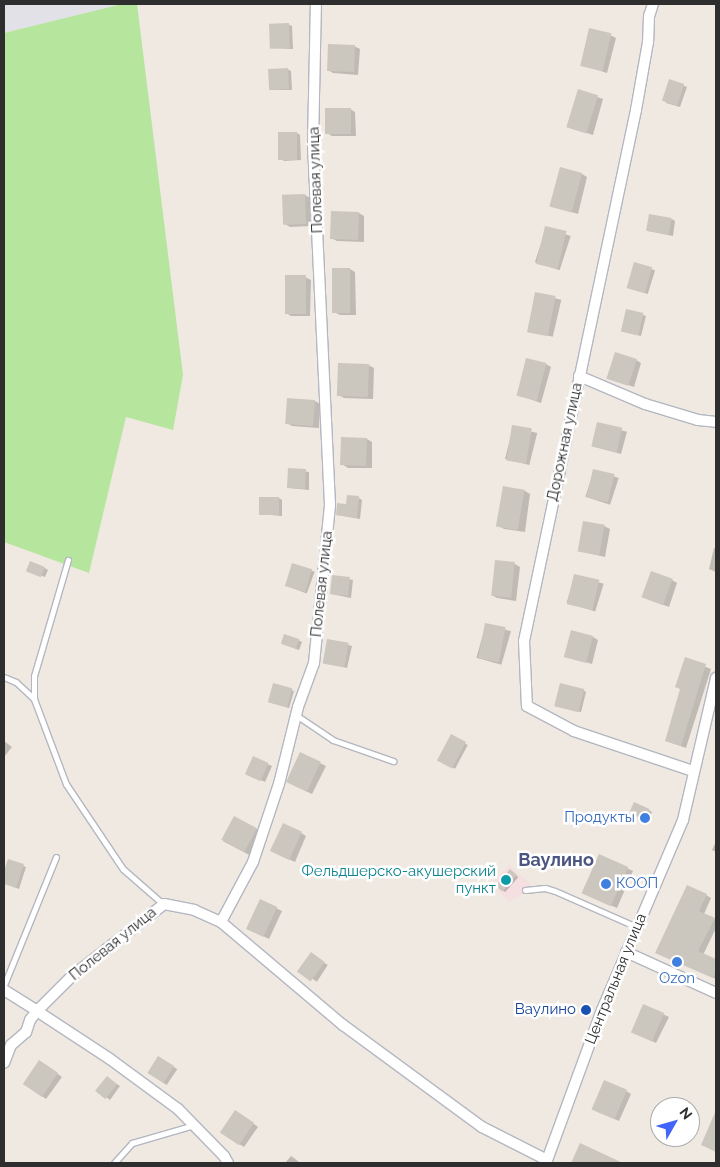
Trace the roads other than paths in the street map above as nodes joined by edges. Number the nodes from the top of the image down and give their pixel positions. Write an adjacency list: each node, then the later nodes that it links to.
1 (316, 4): 9 (street, Полевая улица)
2 (653, 4): 3 (street, Дорожная улица)
3 (579, 376): 4 (street); 11 (street, Дорожная улица)
4 (716, 422)
5 (68, 560): 8 (lane)
6 (4, 677): 8 (lane)
7 (716, 678): 11 (street, Центральная улица)
8 (34, 699): 14 (lane)
9 (296, 715): 10 (lane); 15 (street, Полевая улица)
10 (394, 761)
11 (693, 771): 16 (street, Центральная улица)
12 (56, 857): 18 (lane)
13 (525, 890): 16 (lane)
14 (164, 904): 15 (street, Полевая улица); 21 (street, Полевая улица)
15 (221, 922): 24 (street)
16 (637, 927): 17 (street, Центральная улица)
17 (626, 952): 20 (street); 24 (street, Центральная улица)
18 (4, 985)
19 (4, 990): 21 (street)
20 (716, 993)
21 (37, 1011): 22 (street, Полевая улица); 23 (street)
22 (4, 1063)
23 (194, 1125): 25 (lane); 26 (street)
24 (547, 1162)
25 (114, 1163)
26 (228, 1163)

